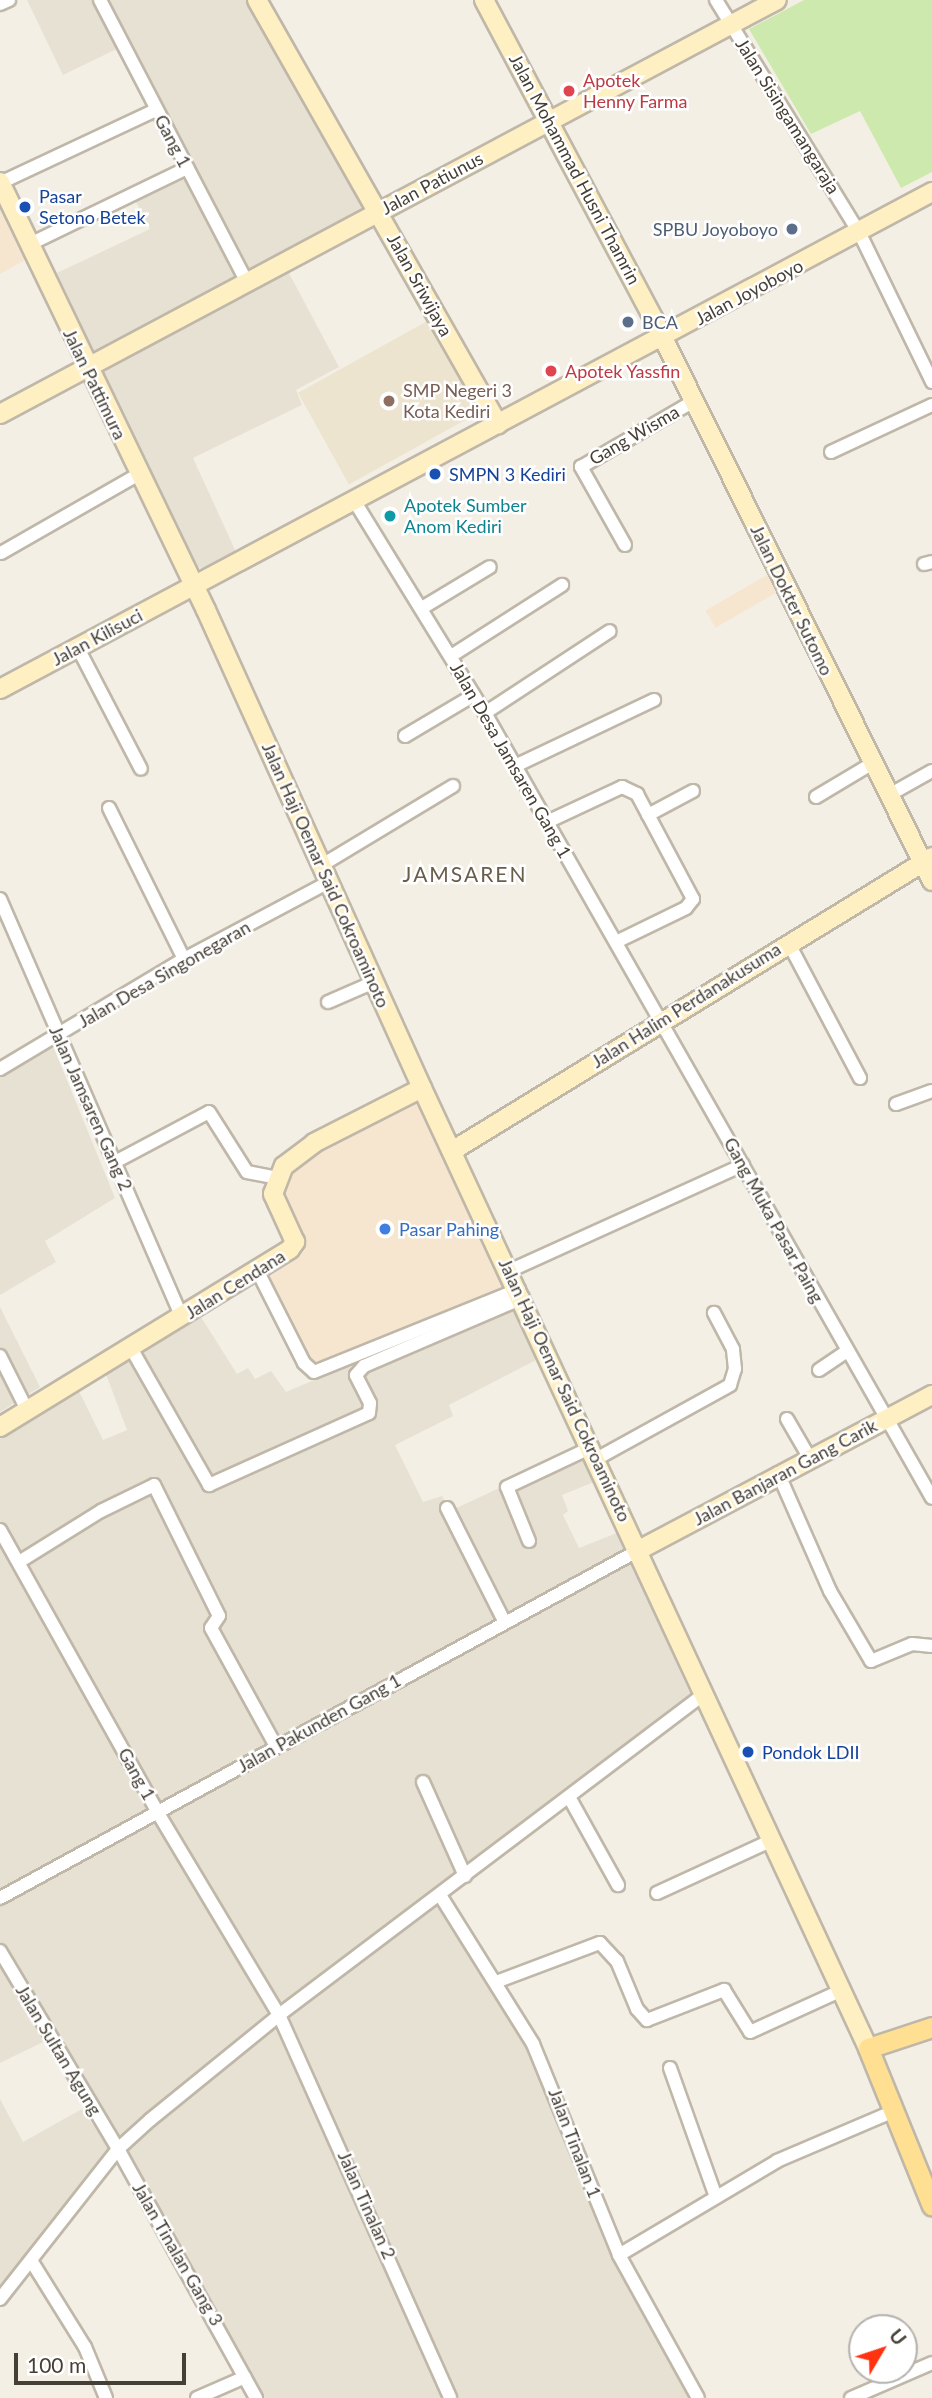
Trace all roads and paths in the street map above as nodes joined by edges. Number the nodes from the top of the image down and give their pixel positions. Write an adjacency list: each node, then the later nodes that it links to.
1 (9, 0): 7 (street)
2 (257, 0): 14 (street, Jalan Sriwijaya)
3 (485, 0): 10 (street, Jalan Mohammad Husni Thamrin)
4 (716, 0): 8 (street, Jalan Sisingamangaraja)
5 (777, 0): 8 (street, Jalan Patiunus)
6 (102, 1): 9 (street, Gang 1)
7 (0, 4)
8 (732, 24): 10 (street, Jalan Patiunus); 15 (street, Jalan Sisingamangaraja)
9 (156, 110): 11 (street, Gang 1); 12 (street)
10 (551, 120): 14 (street, Jalan Patiunus); 18 (street, Jalan Mohammad Husni Thamrin)
11 (187, 168): 16 (street); 17 (street, Gang 1)
12 (0, 182): 16 (street, Jalan Pattimura)
13 (932, 192): 15 (street, Jalan Joyoboyo)
14 (378, 211): 17 (street, Jalan Patiunus); 24 (street, Jalan Sriwijaya)
15 (859, 232): 18 (street, Jalan Joyoboyo); 20 (street, Jalan Sisingamangaraja)
16 (29, 245): 19 (street, Jalan Pattimura)
17 (247, 282): 19 (street, Jalan Patiunus)
18 (663, 338): 21 (street, Jalan Dokter Sutomo); 24 (street, Jalan Joyoboyo)
19 (88, 369): 23 (street, Jalan Patiunus); 26 (street, Jalan Pattimura)
20 (932, 382)
21 (694, 401): 28 (street, Gang Wisma); 42 (street, Jalan Dokter Sutomo)
22 (932, 405): 25 (street)
23 (0, 414)
24 (498, 424): 27 (street, Jalan Joyoboyo)
25 (831, 452)
26 (139, 474): 29 (street); 31 (street, Jalan Pattimura)
27 (355, 502): 31 (street, Jalan Joyoboyo); 33 (street, Jalan Desa Jamsaren Gang 1)
28 (625, 545)
29 (1, 553)
30 (490, 567): 33 (street)
31 (194, 585): 35 (street, Jalan Kilisuci); 54 (street, Jalan Haji Oemar Said Cokroaminoto)
32 (562, 585): 36 (street)
33 (422, 608): 36 (street, Jalan Desa Jamsaren Gang 1)
34 (610, 631): 40 (street)
35 (78, 648): 37 (street, Jalan Kilisuci); 44 (street)
36 (451, 656): 38 (street, Jalan Desa Jamsaren Gang 1)
37 (0, 689)
38 (474, 695): 40 (street, Jalan Desa Jamsaren Gang 1); 41 (street)
39 (654, 700): 43 (street)
40 (485, 713): 43 (street, Jalan Desa Jamsaren Gang 1)
41 (405, 736)
42 (873, 763): 48 (street, Jalan Dokter Sutomo); 49 (street)
43 (515, 766): 52 (street, Jalan Desa Jamsaren Gang 1)
44 (141, 769)
45 (932, 771): 48 (street)
46 (453, 786): 54 (street)
47 (693, 791): 51 (street)
48 (889, 794): 53 (street, Jalan Dokter Sutomo)
49 (816, 797)
50 (109, 808): 60 (street)
51 (648, 815): 52 (street); 58 (street)
52 (547, 822): 58 (street, Jalan Desa Jamsaren Gang 1)
53 (927, 860): 55 (street, Jalan Dokter Sutomo); 59 (street, Jalan Halim Perdanakusuma)
54 (322, 865): 56 (street, Jalan Haji Oemar Said Cokroaminoto)
55 (932, 881)
56 (329, 882): 60 (street, Jalan Desa Singonegaran); 61 (street, Jalan Haji Oemar Said Cokroaminoto)
57 (0, 899): 64 (street, Jalan Jamsaren Gang 2)
58 (616, 942): 63 (street, Jalan Desa Jamsaren Gang 1)
59 (788, 942): 63 (street, Jalan Halim Perdanakusuma); 66 (street)
60 (184, 959): 64 (street, Jalan Desa Singonegaran)
61 (374, 982): 62 (street); 67 (street, Jalan Haji Oemar Said Cokroaminoto)
62 (328, 1002)
63 (662, 1021): 70 (street, Jalan Halim Perdanakusuma); 72 (street, Gang Muka Pasar Paing)
64 (58, 1035): 65 (street, Jalan Desa Singonegaran); 71 (street, Jalan Jamsaren Gang 2)
65 (0, 1069)
66 (860, 1078)
67 (422, 1088): 70 (street, Jalan Haji Oemar Said Cokroaminoto); 73 (street)
68 (932, 1091): 69 (street)
69 (896, 1104)
70 (452, 1151): 75 (street, Jalan Haji Oemar Said Cokroaminoto)
71 (115, 1163): 73 (street); 78 (street, Jalan Jamsaren Gang 2)
72 (743, 1165): 75 (street); 80 (street, Gang Muka Pasar Paing)
73 (277, 1178): 74 (street, Jalan Cendana)
74 (257, 1270): 76 (street); 78 (street, Jalan Cendana)
75 (509, 1271): 76 (street, Jalan Haji Oemar Said Cokroaminoto)
76 (521, 1293): 79 (street); 88 (street, Jalan Haji Oemar Said Cokroaminoto)
77 (714, 1313): 88 (street)
78 (182, 1317): 79 (street, Jalan Cendana)
79 (131, 1348): 84 (street, Jalan Cendana)
80 (847, 1351): 82 (street); 86 (street, Gang Muka Pasar Paing)
81 (0, 1356): 84 (street)
82 (819, 1370)
83 (932, 1395): 86 (street, Jalan Banjaran Gang Carik)
84 (27, 1410): 87 (street, Jalan Cendana)
85 (788, 1419): 89 (street)
86 (886, 1419): 89 (street, Jalan Banjaran Gang Carik); 91 (street, Gang Muka Pasar Paing)
87 (0, 1427)
88 (595, 1453): 94 (street); 95 (street, Jalan Haji Oemar Said Cokroaminoto)
89 (809, 1457): 90 (street, Jalan Banjaran Gang Carik)
90 (778, 1473): 95 (street, Jalan Banjaran Gang Carik); 98 (street)
91 (932, 1498)
92 (447, 1508): 97 (street)
93 (0, 1532): 96 (street, Gang 1)
94 (529, 1541)
95 (639, 1550): 97 (street, Jalan Pakunden Gang 1); 99 (street, Jalan Haji Oemar Said Cokroaminoto)
96 (19, 1562): 100 (street); 103 (street, Gang 1)
97 (504, 1621): 100 (street, Jalan Pakunden Gang 1)
98 (932, 1646)
99 (704, 1693): 102 (street); 104 (street, Jalan Haji Oemar Said Cokroaminoto)
100 (276, 1746): 103 (street, Jalan Pakunden Gang 1)
101 (423, 1782): 105 (street)
102 (569, 1797): 105 (street); 106 (street)
103 (159, 1813): 109 (street, Jalan Pakunden Gang 1); 113 (street, Gang 1)
104 (772, 1840): 107 (street); 112 (street, Jalan Haji Oemar Said Cokroaminoto)
105 (465, 1875): 108 (street)
106 (618, 1885)
107 (657, 1893)
108 (440, 1895): 111 (street, Jalan Tinalan 1); 113 (street)
109 (0, 1898)
110 (0, 1951): 118 (street, Jalan Sultan Agung)
111 (496, 1982): 112 (street); 121 (street, Jalan Tinalan 1)
112 (845, 1997): 115 (street, Jalan Haji Oemar Said Cokroaminoto)
113 (279, 2015): 118 (street); 129 (street, Jalan Tinalan 2)
114 (932, 2027): 115 (main road)
115 (868, 2048): 117 (main road)
116 (670, 2068): 119 (street)
117 (894, 2111): 119 (street); 120 (main road)
118 (118, 2149): 122 (street); 125 (street, Jalan Tinalan Gang 3)
119 (716, 2197): 121 (street)
120 (932, 2206)
121 (619, 2255): 130 (street, Jalan Tinalan 1)
122 (32, 2262): 123 (street); 126 (street)
123 (0, 2300)
124 (932, 2363): 131 (street)
125 (246, 2377): 127 (street); 128 (street, Jalan Tinalan Gang 3)
126 (106, 2398)
127 (197, 2398)
128 (256, 2398)
129 (450, 2398)
130 (698, 2398)
131 (851, 2398)

